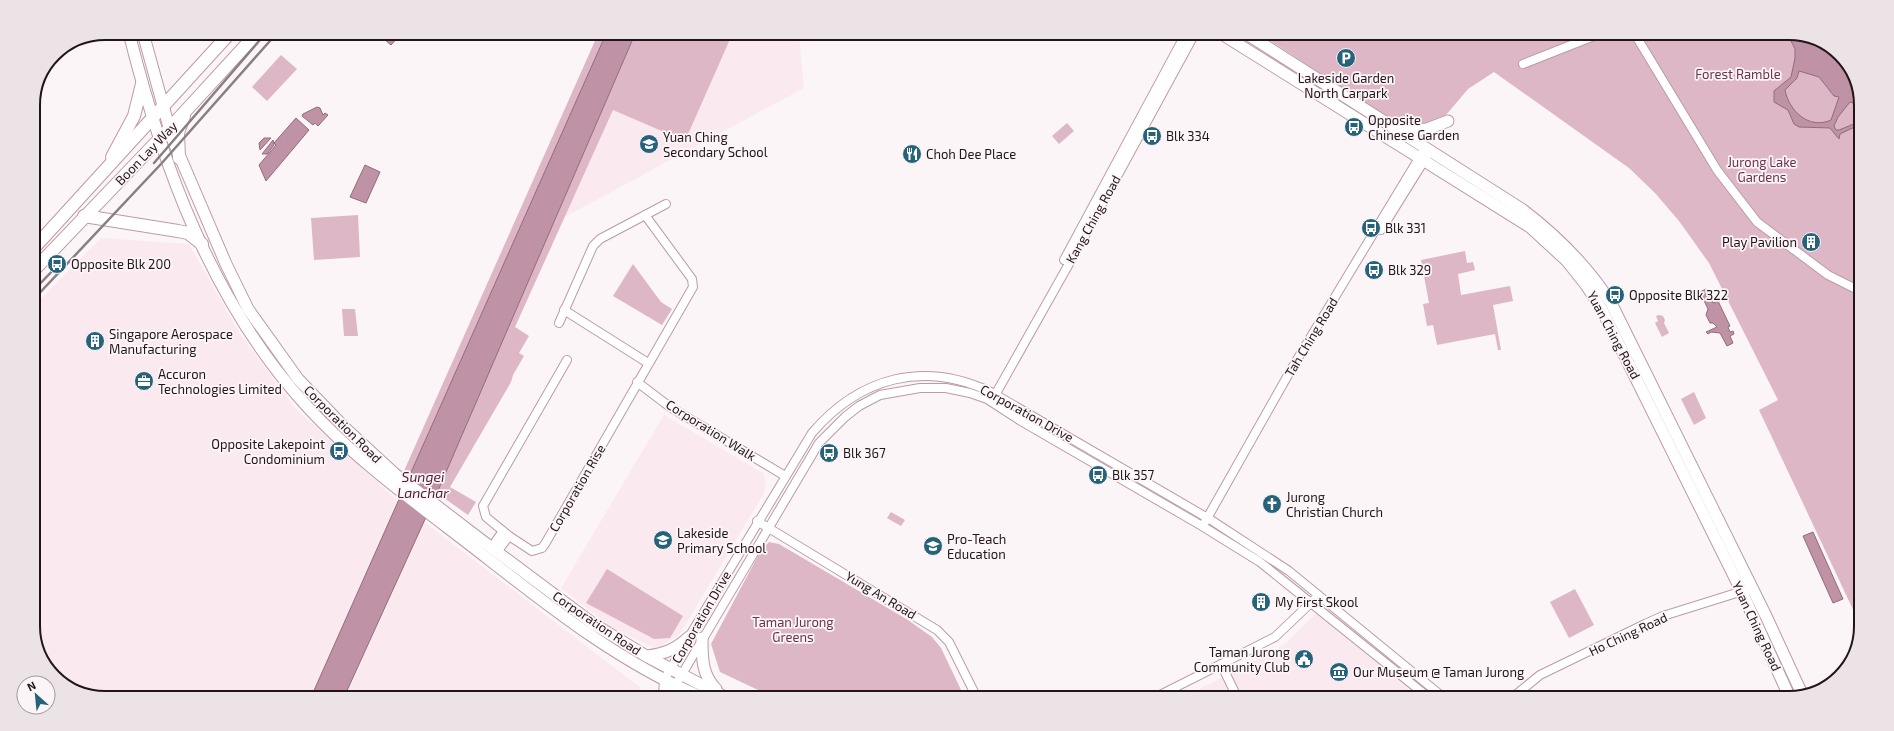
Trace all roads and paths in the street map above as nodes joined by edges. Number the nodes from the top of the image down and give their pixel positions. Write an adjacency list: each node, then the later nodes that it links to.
1 (131, 40): 12 (main road, Corporation Road)
2 (145, 40): 13 (main road, Corporation Road)
3 (224, 40): 13 (main road, Boon Lay Way)
4 (251, 40): 14 (main road, Boon Lay Way)
5 (1183, 40): 28 (street, Kang Ching Road)
6 (1192, 40): 28 (street, Kang Ching Road)
7 (1231, 40): 20 (main road, Yuan Ching Road)
8 (1256, 40): 18 (main road, Yuan Ching Road)
9 (1584, 40): 11 (street)
10 (1638, 40): 30 (street)
11 (1523, 64)
12 (142, 84): 15 (main road, Corporation Road); 22 (main road)
13 (163, 108): 15 (main road, Boon Lay Way); 17 (main road, Corporation Road)
14 (189, 108): 17 (main road, Boon Lay Way); 21 (main road)
15 (152, 120): 19 (main road, Corporation Road); 22 (main road, Boon Lay Way)
16 (1448, 121): 18 (main road)
17 (169, 129): 19 (main road, Boon Lay Way); 21 (main road, Corporation Road)
18 (1399, 132): 20 (main road, Yuan Ching Road)
19 (158, 140): 25 (main road, Boon Lay Way); 27 (main road, Corporation Road)
20 (1424, 155): 38 (main road, Yuan Ching Road); 41 (street, Tah Ching Road)
21 (179, 158): 39 (main road, Corporation Road)
22 (107, 168): 26 (main road, Boon Lay Way)
23 (666, 204): 24 (street)
24 (645, 215): 31 (street); 34 (street)
25 (84, 216): 27 (main road); 29 (main road, Boon Lay Way)
26 (40, 241)
27 (202, 244): 39 (main road, Corporation Road)
28 (1068, 259): 36 (street, Kang Ching Road)
29 (40, 263)
30 (1854, 288)
31 (564, 310): 32 (street); 34 (street)
32 (559, 323)
33 (567, 360): 45 (street, Corporation Rise)
34 (648, 363): 35 (street)
35 (637, 382): 37 (street, Corporation Walk); 45 (street, Corporation Rise)
36 (992, 397): 37 (street, Corporation Drive); 41 (street, Corporation Drive); 43 (street, Corporation Drive); 44 (street, Corporation Drive)
37 (785, 476): 42 (street, Corporation Drive)
38 (1694, 482): 47 (main road, Yuan Ching Road); 49 (main road, Yuan Ching Road)
39 (400, 484): 40 (main road, Corporation Road)
40 (431, 507): 46 (main road, Corporation Road); 51 (main road, Corporation Road)
41 (1209, 519): 44 (street, Tah Ching Road); 50 (street, Corporation Drive)
42 (757, 521): 43 (street, Yung An Road); 53 (street, Corporation Drive)
43 (768, 527): 54 (street, Corporation Drive); 67 (street, Yung An Road)
44 (1204, 528): 52 (street, Corporation Drive)
45 (506, 533): 46 (street)
46 (494, 550): 48 (main road, Corporation Road)
47 (1753, 588): 49 (street, Ho Ching Road); 61 (main road, Yuan Ching Road)
48 (546, 589): 51 (main road); 55 (main road, Corporation Road)
49 (1742, 592): 72 (street, Ho Ching Road); 73 (main road, Yuan Ching Road)
50 (1318, 596): 52 (street); 71 (street, Corporation Drive)
51 (539, 598): 59 (main road, Corporation Road)
52 (1310, 604): 56 (street); 70 (street, Corporation Drive)
53 (689, 636): 55 (main road); 57 (street, Corporation Drive)
54 (702, 638): 58 (street, Corporation Drive); 66 (main road)
55 (646, 656): 57 (main road, Corporation Road)
56 (1221, 664): 68 (street); 69 (street)
57 (671, 668): 58 (main road, Corporation Road); 59 (street, Corporation Drive)
58 (682, 674): 60 (street, Corporation Drive); 65 (main road, Corporation Road)
59 (664, 680): 60 (main road, Corporation Road); 62 (street)
60 (675, 686): 63 (street, Corporation Drive); 64 (main road, Corporation Road)
61 (1800, 690)
62 (664, 691)
63 (669, 691)
64 (687, 691)
65 (715, 691)
66 (719, 691)
67 (974, 691)
68 (1168, 691)
69 (1235, 691)
70 (1420, 691)
71 (1436, 691)
72 (1520, 691)
73 (1787, 691)

